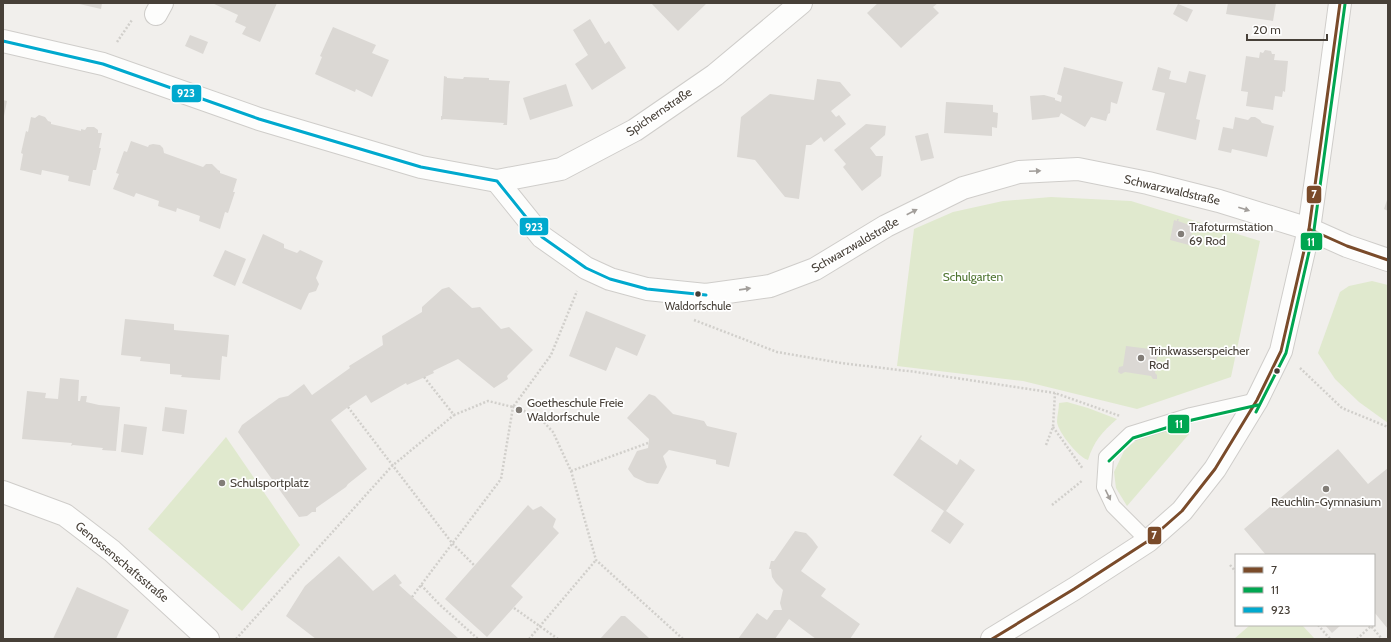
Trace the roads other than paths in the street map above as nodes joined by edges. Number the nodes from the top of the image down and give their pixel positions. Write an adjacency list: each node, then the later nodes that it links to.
1 (801, 3): 4 (street, Spichernstraße)
2 (1340, 3): 5 (street)
3 (3, 41): 4 (street)
4 (497, 181): 5 (street, Schwarzwaldstraße, one-way to 5)
5 (1308, 229): 6 (street, Schwarzwaldstraße); 7 (street)
6 (1388, 260)
7 (1257, 400): 9 (street); 9 (lane, one-way to 9)
8 (3, 492): 10 (street, Genossenschaftsstraße)
9 (1148, 541): 11 (street)
10 (208, 639)
11 (992, 639)

